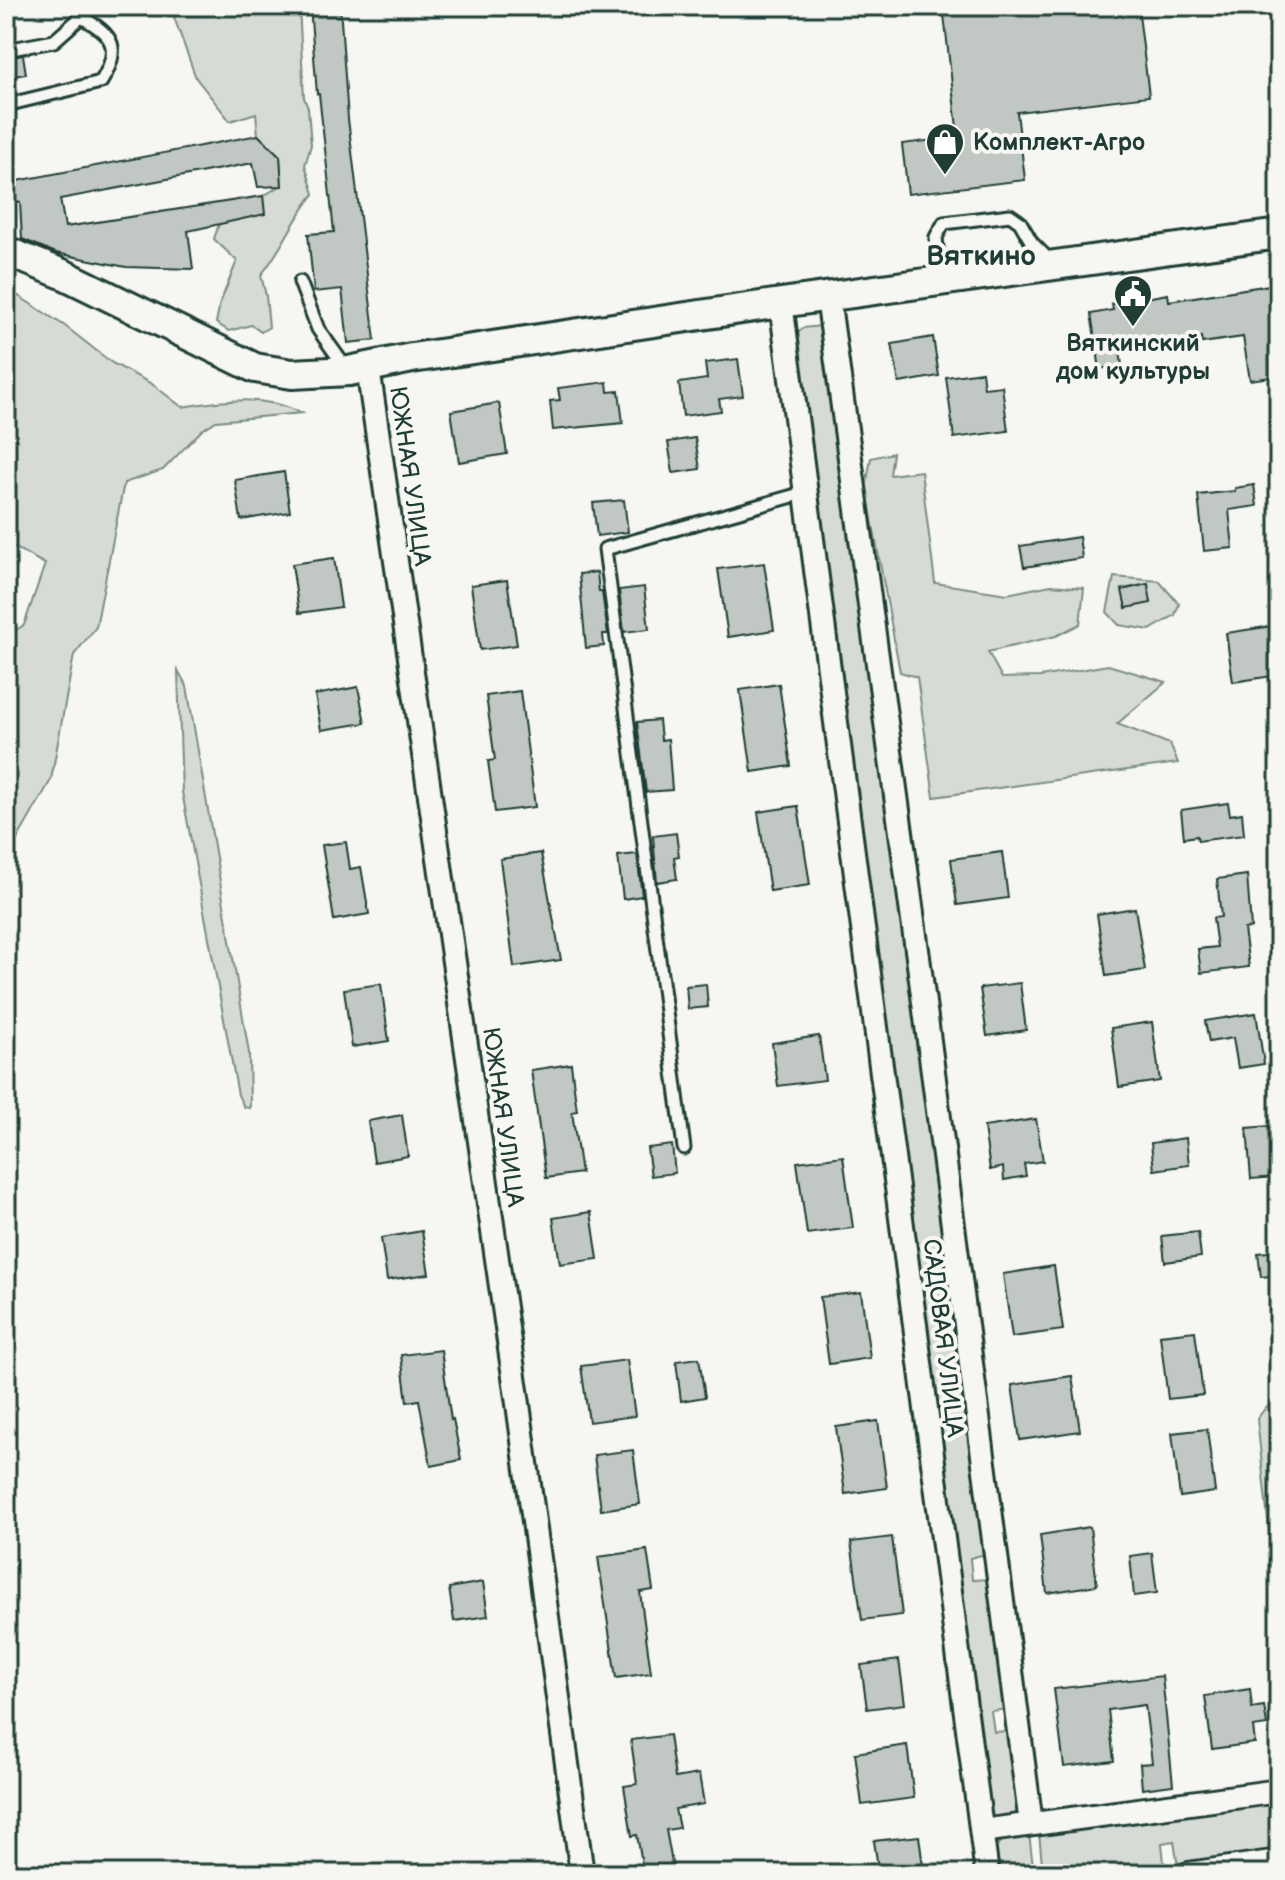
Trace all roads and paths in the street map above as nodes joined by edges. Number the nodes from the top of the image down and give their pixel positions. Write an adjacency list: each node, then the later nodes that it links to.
1 (6, 50): 2 (lane)
2 (6, 105)
3 (1279, 234): 5 (street)
4 (6, 251): 10 (street)
5 (1054, 265): 6 (street); 6 (lane)
6 (940, 280): 8 (street)
7 (300, 282): 10 (lane)
8 (828, 297): 9 (street); 14 (street)
9 (781, 303): 10 (street); 11 (street, САДОВАЯ УЛИЦА)
10 (358, 370): 17 (street, ЮЖНАЯ УЛИЦА)
11 (807, 492): 12 (lane); 15 (street, САДОВАЯ УЛИЦА)
12 (684, 1148)
13 (1279, 1791): 14 (street)
14 (1031, 1824): 15 (street)
15 (982, 1831): 18 (street, САДОВАЯ УЛИЦА)
16 (1279, 1861): 19 (street)
17 (582, 1874)
18 (987, 1874)
19 (1188, 1874)

